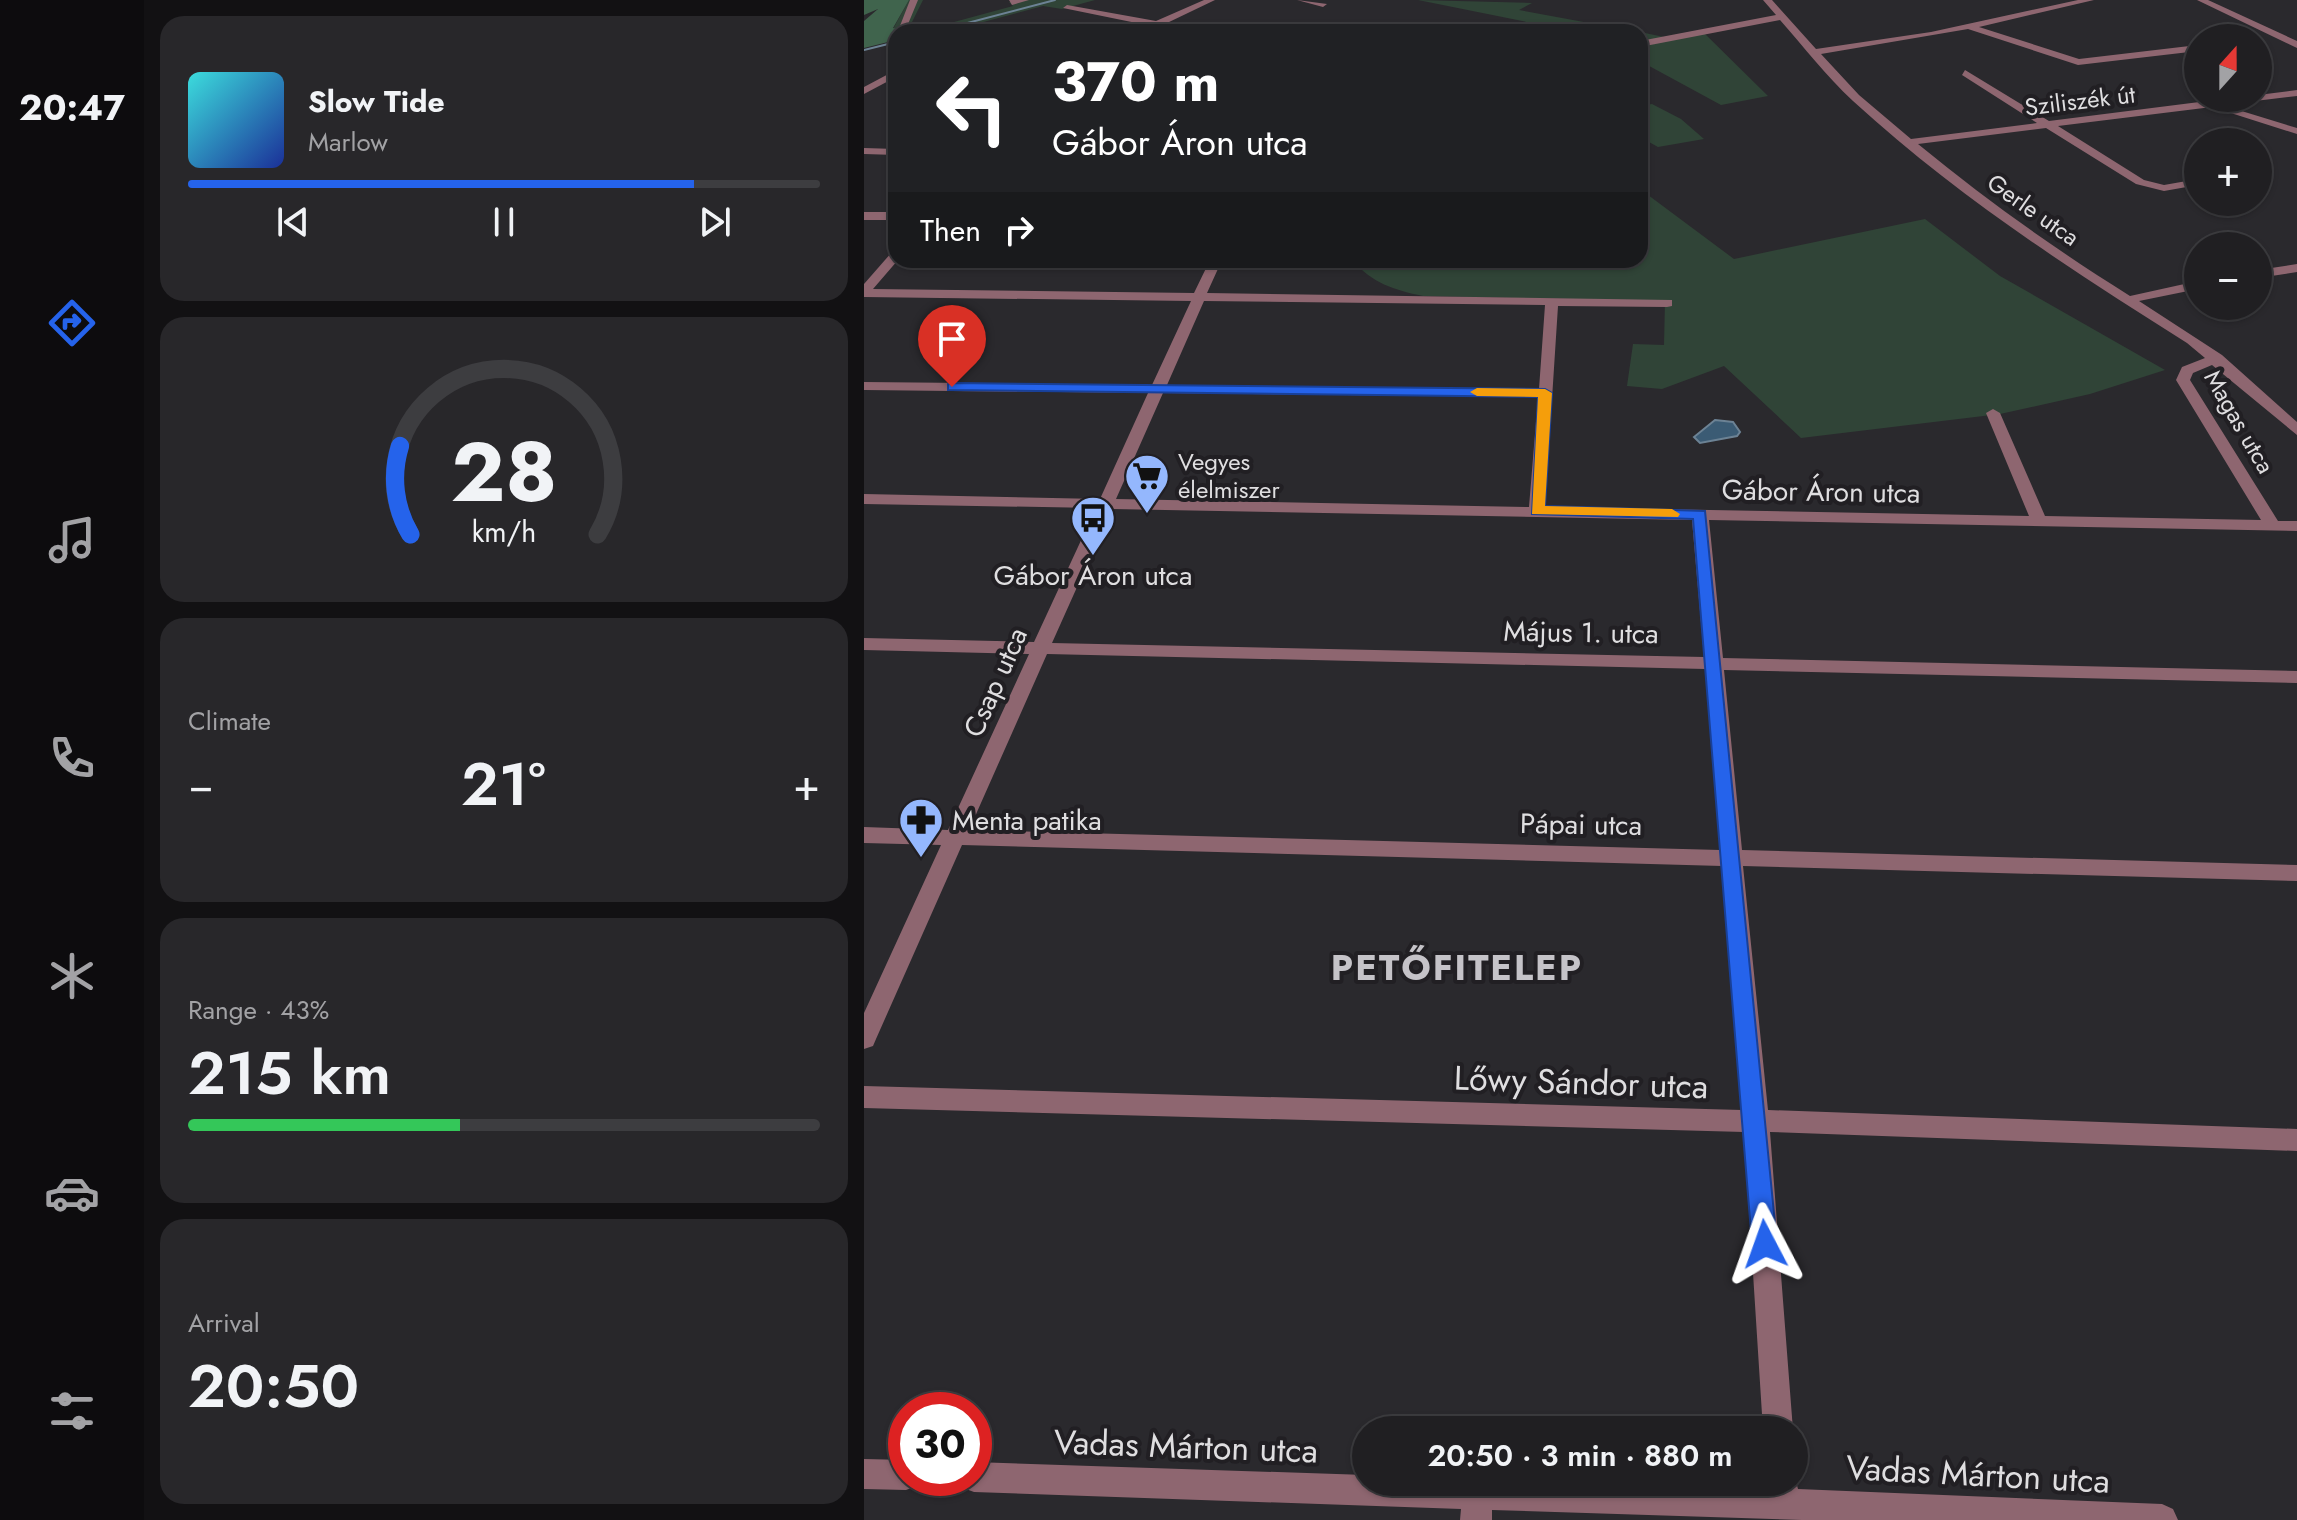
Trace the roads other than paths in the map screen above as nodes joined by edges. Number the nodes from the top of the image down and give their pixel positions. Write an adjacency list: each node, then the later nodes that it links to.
1 (914, 0): 12 (street)
2 (1025, 0): 8 (street)
3 (1211, 0): 13 (street)
4 (1301, 0): 9 (street)
5 (1767, 0): 11 (street, Gerle utca)
6 (2090, 0): 14 (street)
7 (2201, 0): 16 (street)
8 (1012, 2)
9 (1323, 4)
10 (1067, 8): 13 (street)
11 (1781, 17): 18 (street); 21 (street, Gerle utca)
12 (903, 24)
13 (1156, 24)
14 (1970, 27): 20 (street); 21 (street)
15 (2297, 36): 16 (street)
16 (2281, 37): 17 (street); 19 (street)
17 (2272, 38)
18 (1648, 42)
19 (2297, 45)
20 (2184, 50)
21 (1813, 52): 33 (street, Gerle utca)
22 (1965, 73): 31 (street)
23 (888, 78): 24 (street)
24 (876, 85): 25 (street); 26 (street)
25 (888, 88)
26 (864, 91)
27 (2297, 93): 28 (street, Sziliszék út)
28 (2272, 96)
29 (2184, 108): 31 (street, Sziliszék út)
30 (2230, 112): 32 (street)
31 (2049, 125): 33 (street, Sziliszék út); 38 (street)
32 (2297, 131)
33 (1910, 142): 52 (street, Gerle utca)
34 (888, 144): 35 (street)
35 (881, 150): 36 (street); 37 (street)
36 (864, 151)
37 (888, 151)
38 (2184, 184)
39 (864, 216): 40 (street)
40 (888, 216)
41 (888, 264): 49 (street)
42 (1212, 268): 50 (street, Csap utca)
43 (2297, 268): 44 (street)
44 (2277, 271): 45 (street); 46 (street)
45 (2272, 272)
46 (2297, 283)
47 (1377, 285): 51 (street)
48 (2184, 288): 52 (street)
49 (864, 293): 50 (street)
50 (1200, 295): 51 (street); 57 (street, Csap utca)
51 (1396, 298): 53 (street)
52 (2128, 300): 55 (street, Gerle utca)
53 (1552, 301): 54 (street); 58 (street)
54 (1667, 303)
55 (2217, 358): 60 (street, Gerle utca); 66 (street, Magas utca)
56 (864, 386): 57 (street)
57 (1158, 389): 58 (street); 62 (street, Csap utca)
58 (1545, 393): 63 (street)
59 (1993, 413): 65 (street)
60 (2297, 430)
61 (864, 499): 62 (street, Gábor Áron utca)
62 (1107, 502): 63 (street, Gábor Áron utca); 69 (street, Csap utca)
63 (1537, 511): 64 (street, Gábor Áron utca)
64 (1700, 514): 65 (street, Gábor Áron utca); 70 (street)
65 (2039, 521): 66 (street, Gábor Áron utca)
66 (2273, 526): 67 (street, Gábor Áron utca)
67 (2297, 526)
68 (864, 644): 69 (street, Május 1. utca)
69 (1042, 647): 70 (street, Május 1. utca); 73 (street, Csap utca)
70 (1711, 663): 71 (street, Május 1. utca); 74 (street)
71 (2297, 677)
72 (864, 835): 73 (street, Pápai utca)
73 (956, 837): 74 (street, Pápai utca); 76 (street, Csap utca)
74 (1729, 856): 75 (street, Pápai utca); 78 (street)
75 (2297, 873)
76 (864, 1039)
77 (864, 1097): 78 (street, Lőwy Sándor utca)
78 (1756, 1121): 79 (street, Lőwy Sándor utca); 80 (street)
79 (2297, 1140)
80 (1777, 1416)
81 (864, 1474): 82 (street)
82 (888, 1475)
83 (992, 1478): 86 (street, Vadas Márton utca)
84 (1808, 1495): 87 (street, Vadas Márton utca)
85 (1712, 1496): 86 (street, Vadas Márton utca)
86 (1477, 1506)
87 (2162, 1520)

